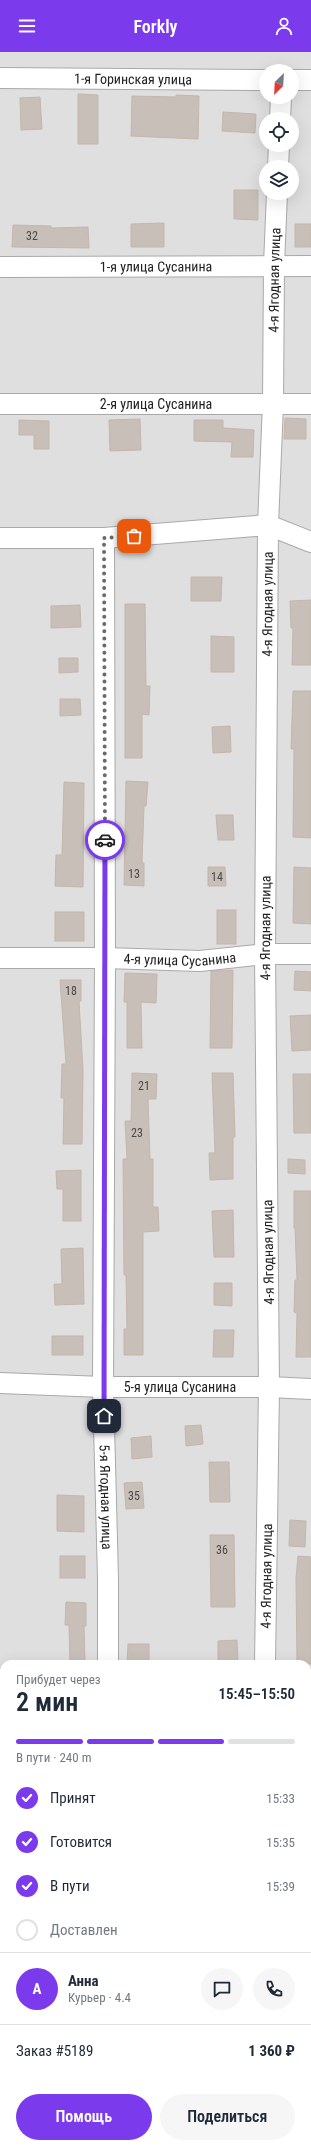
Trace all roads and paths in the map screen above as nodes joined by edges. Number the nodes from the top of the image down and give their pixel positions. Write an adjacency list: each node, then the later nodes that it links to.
1 (0, 78): 2 (street, 1-я Горинская улица)
2 (259, 80)
3 (299, 80): 4 (street)
4 (311, 80)
5 (277, 200): 6 (street, 4-я Ягодная улица)
6 (274, 265): 7 (street, 1-я улица Сусанина); 8 (street, 1-я улица Сусанина); 10 (street, 4-я Ягодная улица)
7 (311, 266)
8 (0, 267)
9 (0, 404): 10 (street, 2-я улица Сусанина)
10 (273, 404): 11 (street, 2-я улица Сусанина); 12 (street, 4-я Ягодная улица)
11 (311, 404)
12 (268, 525): 14 (street); 15 (street); 16 (street, 4-я Ягодная улица)
13 (0, 538): 14 (street)
14 (104, 538): 19 (street, 5-я Ягодная улица)
15 (311, 542)
16 (265, 954): 17 (street, 4-я улица Сусанина); 19 (street, 4-я улица Сусанина); 22 (street, 4-я Ягодная улица)
17 (311, 954)
18 (0, 958): 19 (street, 4-я улица Сусанина)
19 (106, 958): 21 (street, 5-я Ягодная улица)
20 (0, 1383): 21 (street, 5-я улица Сусанина)
21 (103, 1387): 22 (street, 5-я улица Сусанина); 24 (street, 5-я Ягодная улица)
22 (269, 1387): 23 (street, 5-я улица Сусанина); 25 (street, 4-я Ягодная улица)
23 (311, 1389)
24 (108, 1660)
25 (266, 1660)

